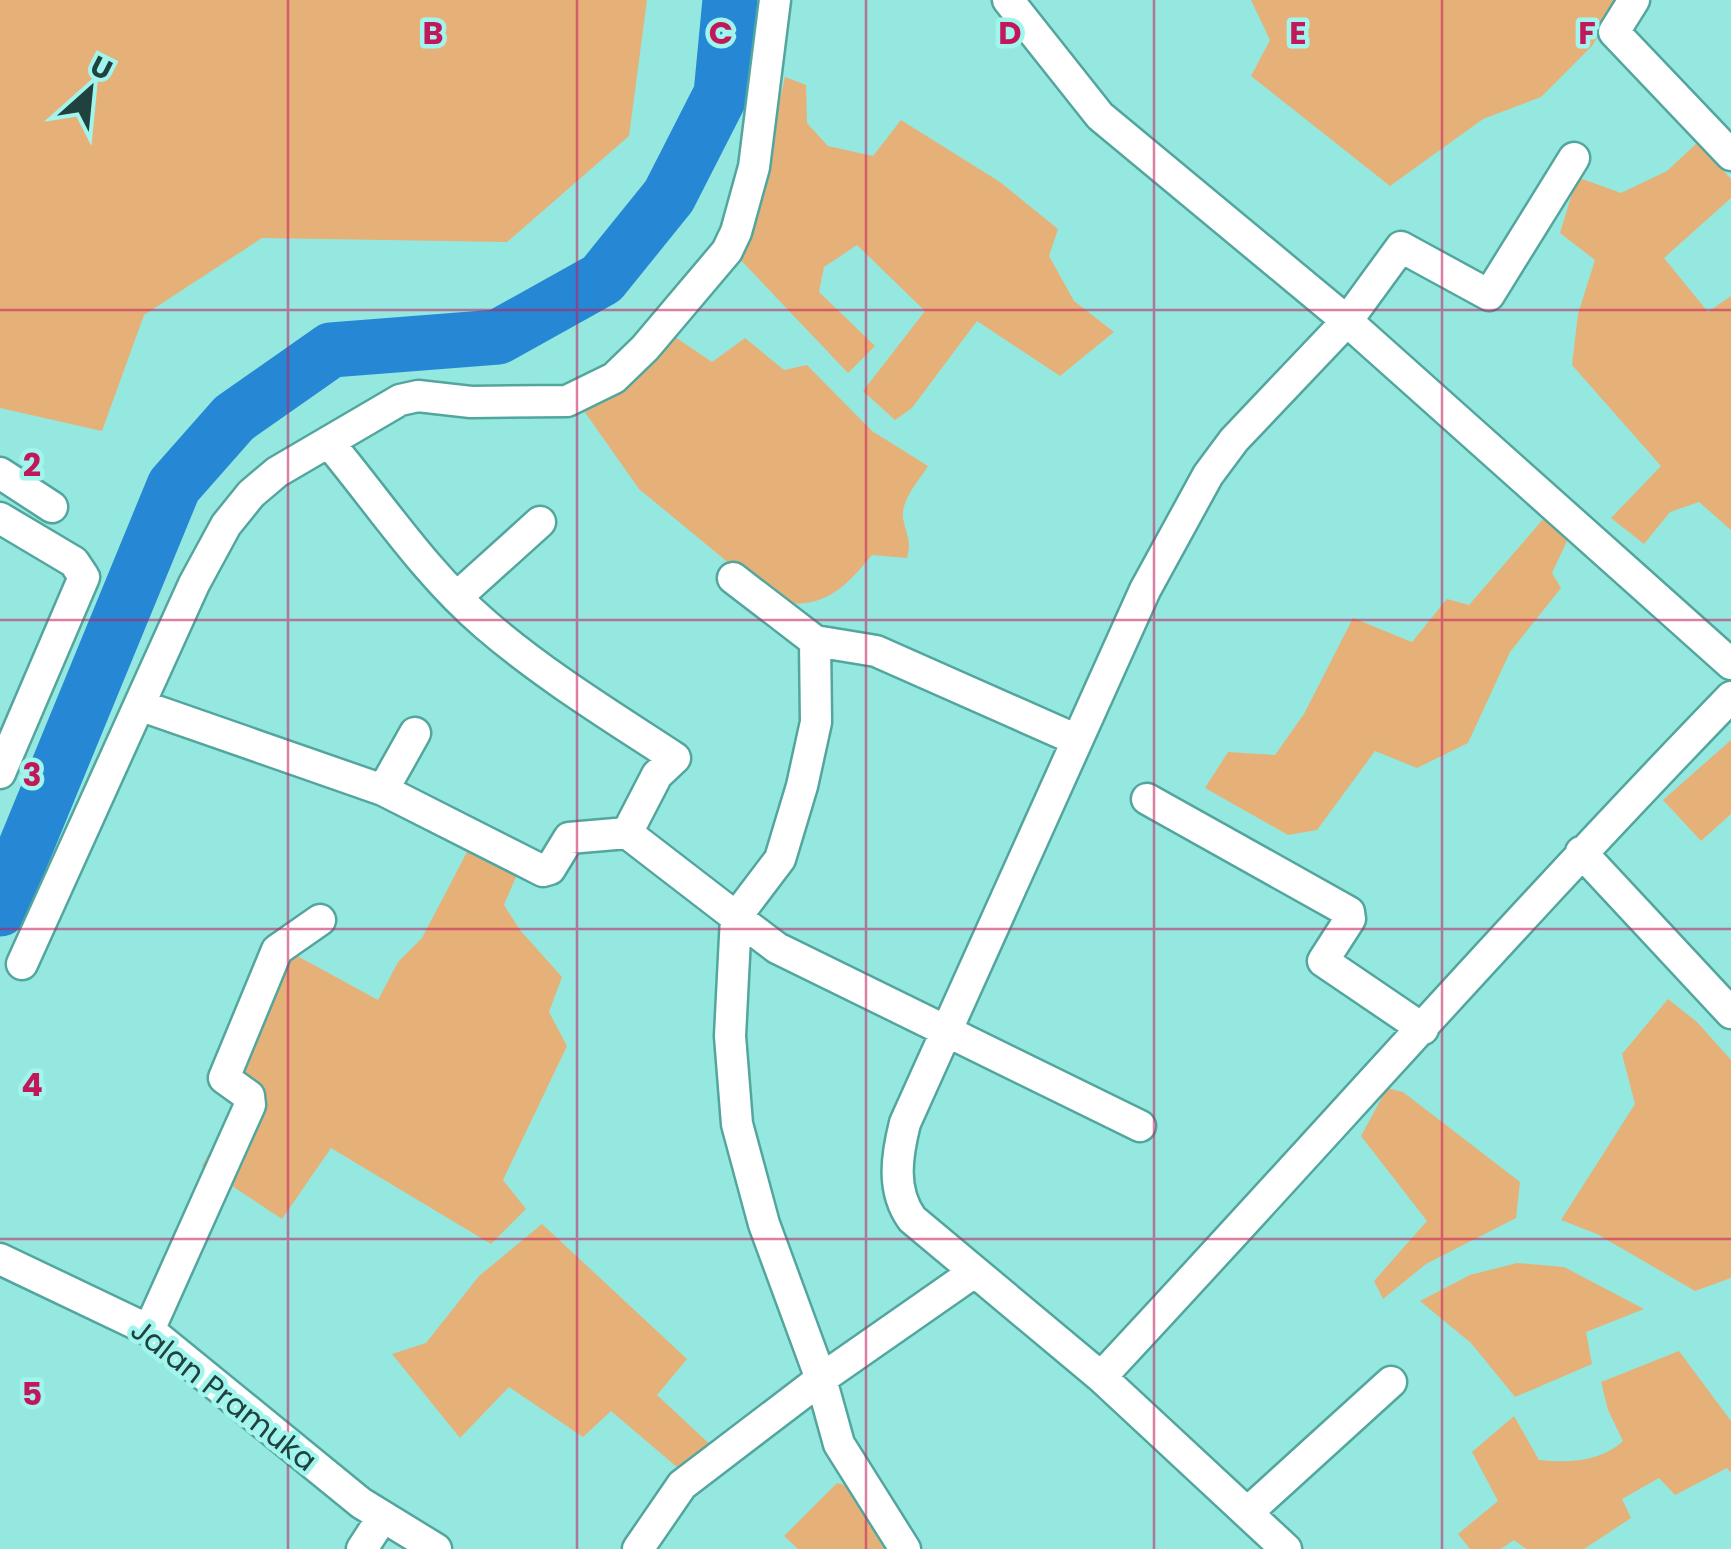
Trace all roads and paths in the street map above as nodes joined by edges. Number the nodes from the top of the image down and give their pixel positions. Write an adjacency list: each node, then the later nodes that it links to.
1 (775, 0): 7 (street)
2 (1008, 0): 6 (street)
3 (1634, 0): 4 (street)
4 (1731, 156)
5 (1574, 158): 6 (street)
6 (1348, 321): 15 (street); 19 (street)
7 (330, 444): 13 (street); 17 (street)
8 (0, 473): 9 (street)
9 (52, 507)
10 (0, 518): 20 (street)
11 (540, 522): 13 (street)
12 (733, 578): 14 (street)
13 (457, 598): 23 (street)
14 (814, 640): 19 (street); 26 (street)
15 (1731, 664)
16 (1731, 697): 24 (street)
17 (142, 706): 21 (street); 27 (street)
18 (415, 733): 21 (street)
19 (1077, 740): 30 (street)
20 (0, 773)
21 (383, 790): 23 (street)
22 (1147, 799): 29 (street)
23 (627, 832): 26 (street)
24 (1581, 852): 28 (street); 29 (street)
25 (320, 920): 34 (street)
26 (743, 923): 30 (street); 35 (street)
27 (22, 964)
28 (1731, 1013)
29 (1423, 1029): 36 (street)
30 (946, 1032): 31 (street); 33 (street)
31 (1140, 1126)
32 (0, 1259): 34 (street, Jalan Pramuka)
33 (973, 1274): 35 (street); 36 (street)
34 (149, 1330): 39 (street, Jalan Pramuka)
35 (833, 1372): 42 (street); 43 (street)
36 (1101, 1377): 38 (street)
37 (1391, 1382): 38 (street)
38 (1248, 1512): 44 (street)
39 (382, 1518): 40 (street); 41 (street, Jalan Pramuka)
40 (362, 1549)
41 (436, 1549)
42 (638, 1549)
43 (906, 1549)
44 (1286, 1549)

